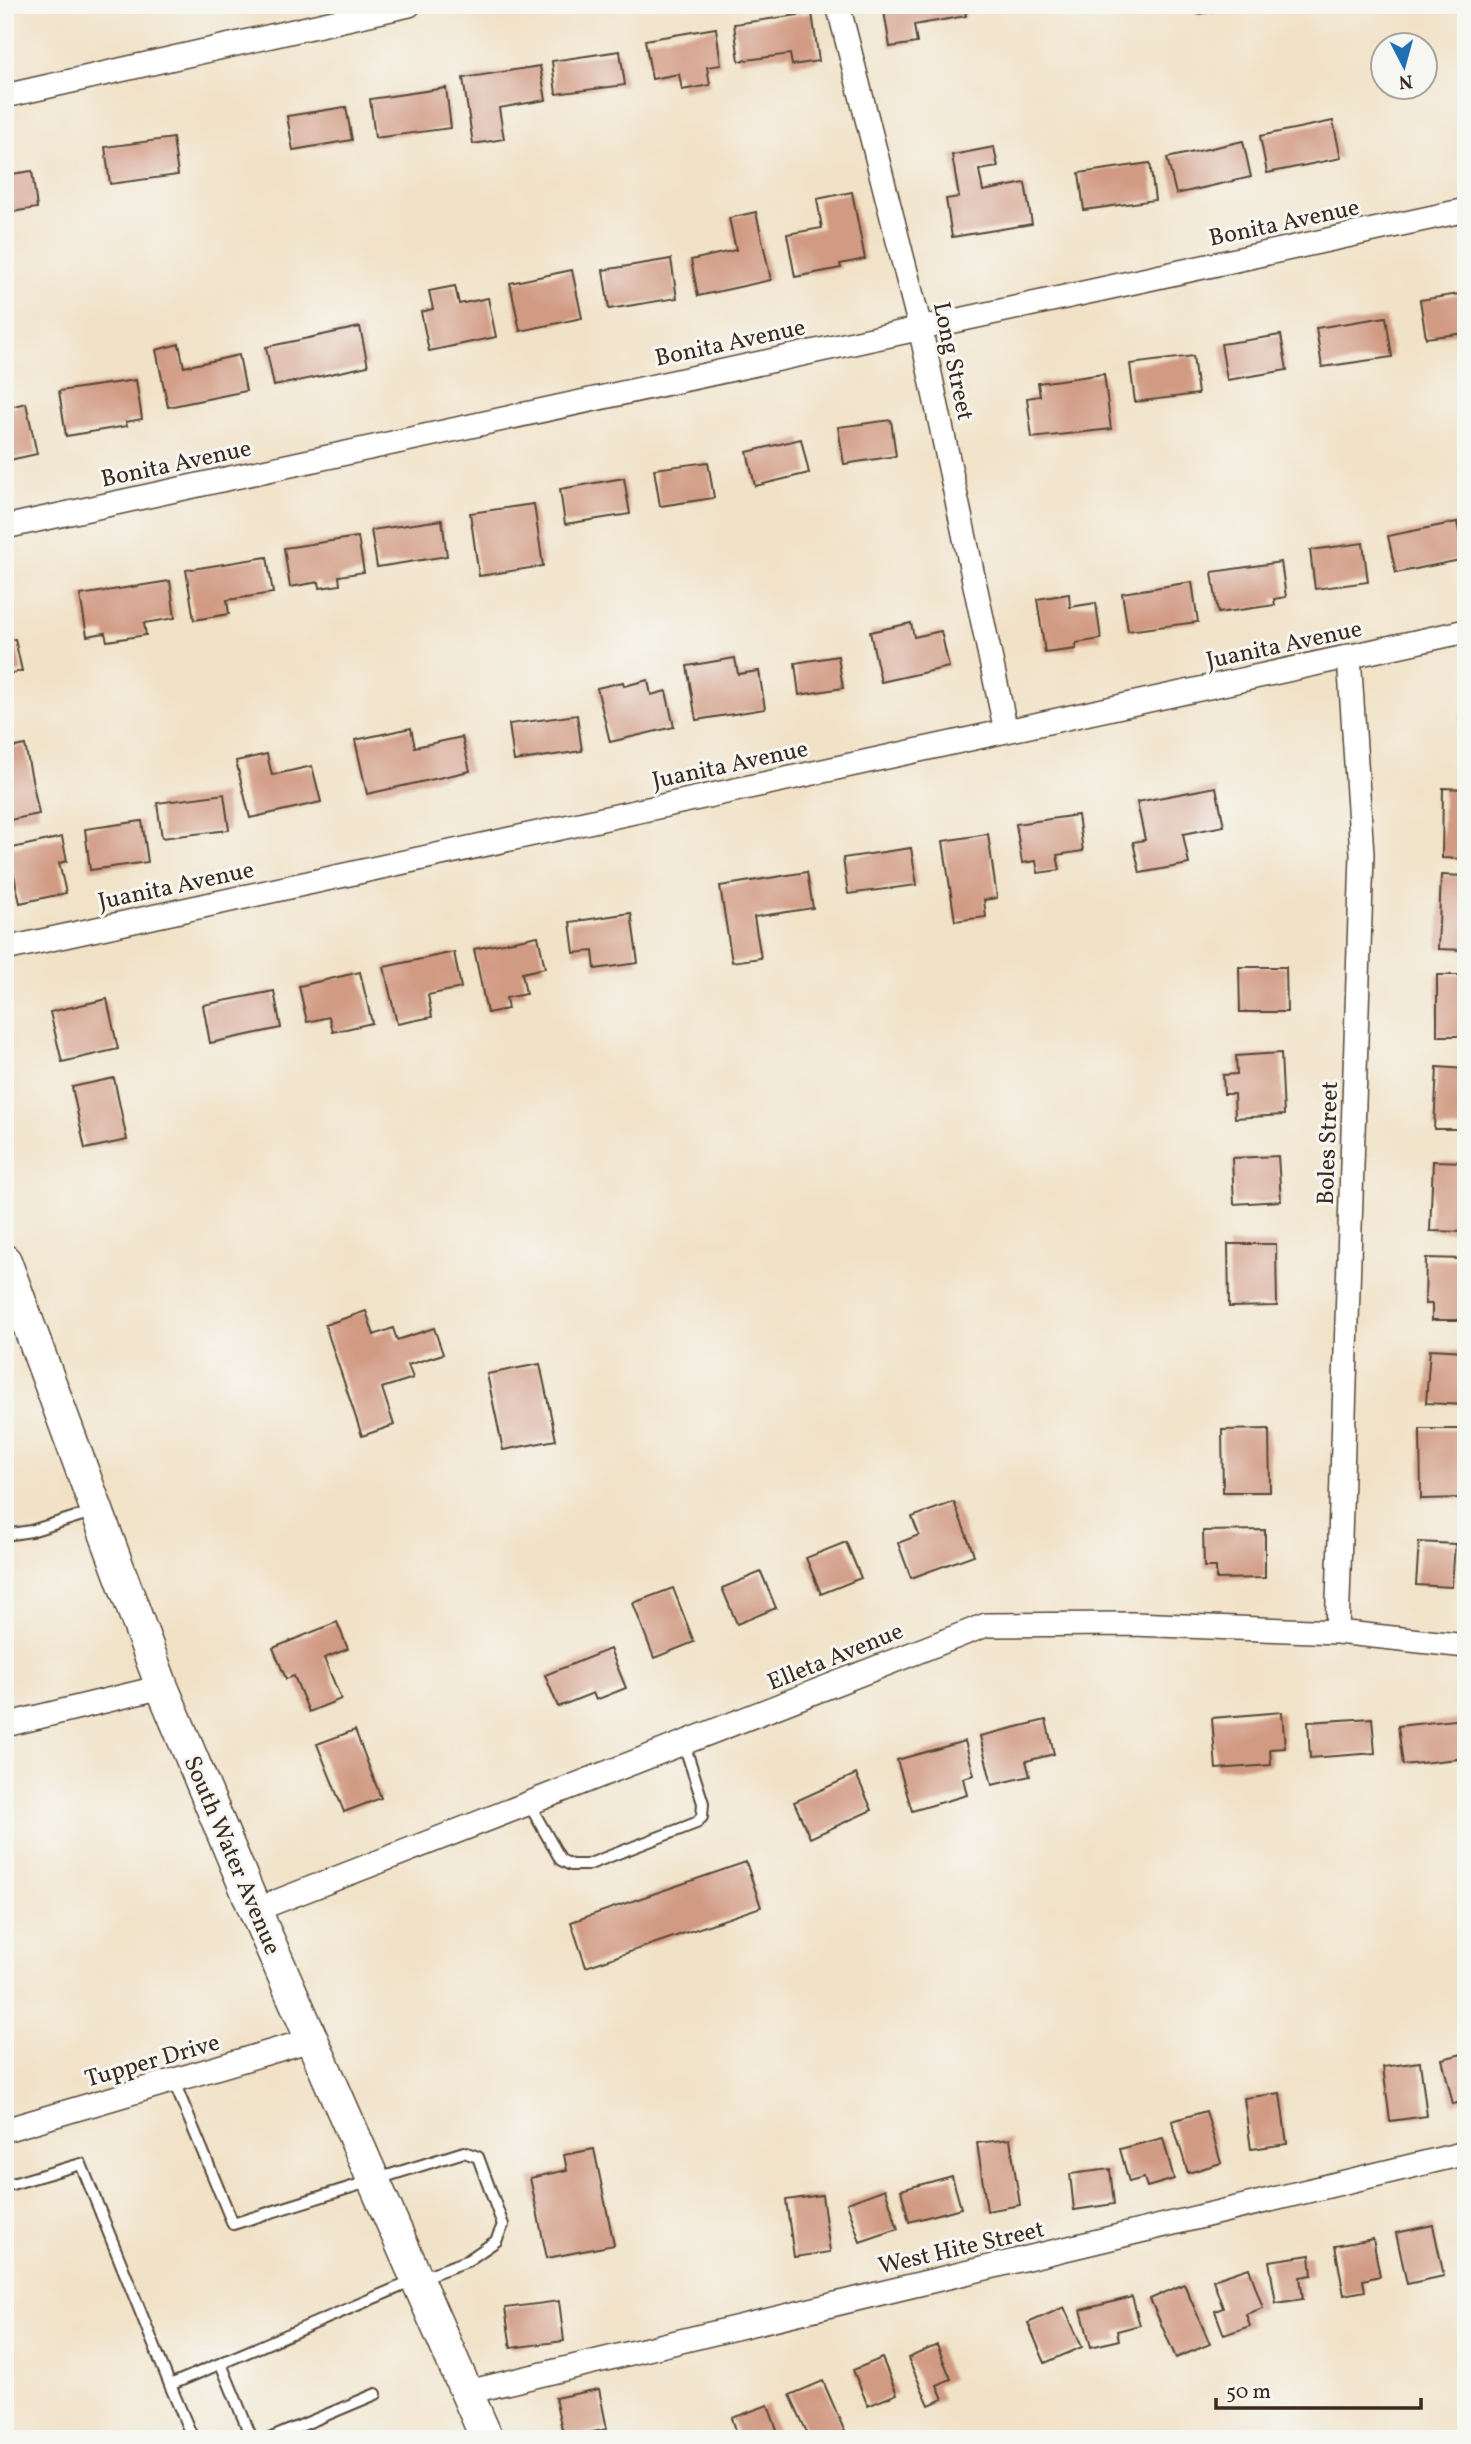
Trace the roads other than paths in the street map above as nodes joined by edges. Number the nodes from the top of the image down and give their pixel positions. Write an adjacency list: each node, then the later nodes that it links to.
1 (409, 5): 3 (street)
2 (838, 5): 5 (street, Long Street)
3 (5, 96)
4 (1466, 210): 5 (street, Bonita Avenue)
5 (920, 327): 6 (street, Bonita Avenue); 9 (street, Long Street)
6 (5, 527)
7 (1466, 631): 8 (street, Juanita Avenue)
8 (1349, 656): 9 (street, Juanita Avenue); 14 (street, Boles Street)
9 (1006, 731): 10 (street, Juanita Avenue)
10 (5, 949)
11 (5, 1261): 12 (main road, South Water Avenue)
12 (97, 1510): 13 (lane); 16 (main road, South Water Avenue)
13 (5, 1535)
14 (1337, 1632): 15 (street, Elleta Avenue); 18 (street, Elleta Avenue)
15 (1466, 1646)
16 (162, 1687): 17 (street); 20 (main road, South Water Avenue)
17 (5, 1725)
18 (684, 1744): 19 (street, Elleta Avenue); 19 (lane)
19 (529, 1804): 20 (street, Elleta Avenue)
20 (256, 1910): 21 (main road, South Water Avenue)
21 (314, 2039): 22 (street, Tupper Drive); 25 (main road, South Water Avenue)
22 (174, 2082): 23 (street, Tupper Drive); 25 (lane)
23 (5, 2130)
24 (1466, 2153): 30 (street, West Hite Street)
25 (374, 2180): 27 (main road, South Water Avenue); 27 (lane)
26 (5, 2186): 29 (lane)
27 (418, 2279): 28 (lane); 30 (main road, South Water Avenue)
28 (220, 2364): 29 (lane); 33 (lane)
29 (170, 2385): 32 (lane)
30 (468, 2392): 35 (main road, South Water Avenue)
31 (376, 2394): 34 (lane)
32 (193, 2439)
33 (252, 2439)
34 (269, 2439)
35 (487, 2439)

